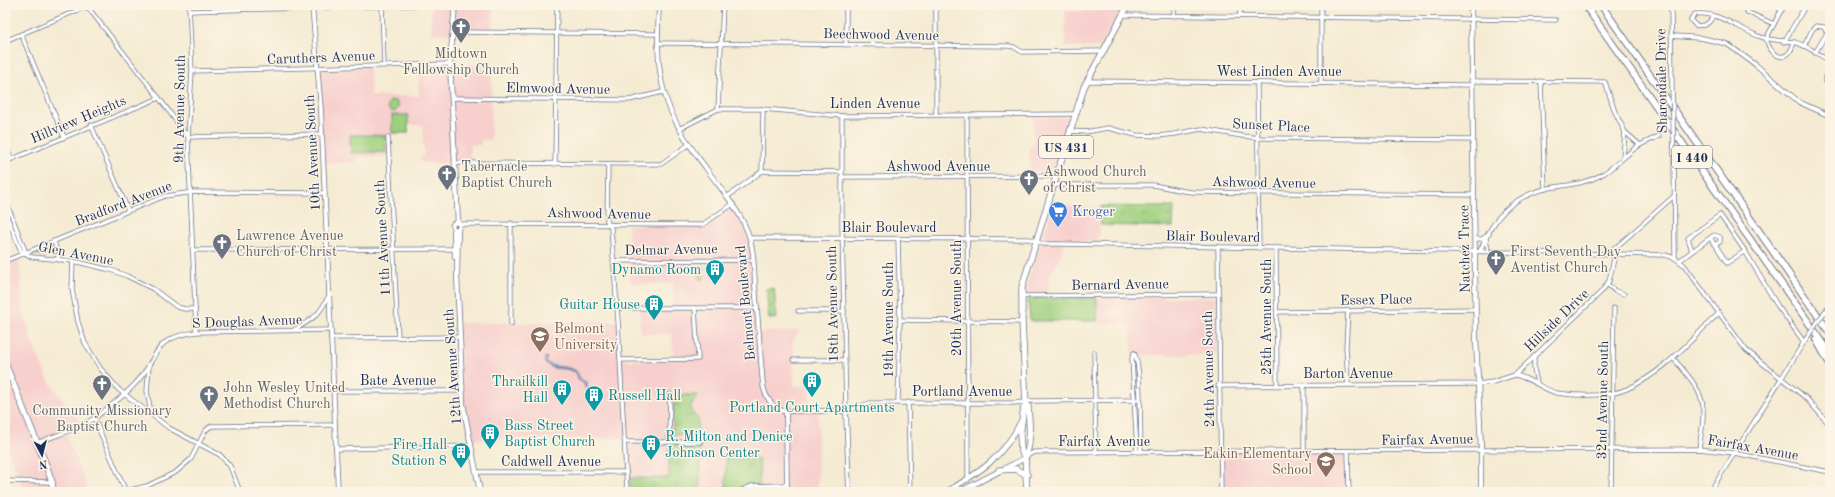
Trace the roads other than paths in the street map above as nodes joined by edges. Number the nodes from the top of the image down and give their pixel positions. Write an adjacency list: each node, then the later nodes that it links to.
1 (189, 5): 27 (street, 9th Avenue South)
2 (416, 5): 23 (street)
3 (455, 5): 36 (main road, 12th Avenue South)
4 (557, 5): 37 (street)
5 (659, 5): 39 (street, Belmont Boulevard)
6 (723, 5): 46 (street)
7 (846, 5): 47 (street)
8 (936, 5): 48 (street)
9 (1128, 5): 28 (main road, US 431)
10 (1174, 5): 29 (street)
11 (1240, 5): 30 (street)
12 (1321, 5): 32 (street)
13 (1471, 5): 33 (main road, Natchez Trace)
14 (1585, 5): 160 (highway, I 440)
15 (1601, 5): 114 (highway, I 440)
16 (1671, 5): 40 (street, Sharondale Drive)
17 (1743, 5): 35 (street)
18 (1773, 5): 26 (street)
19 (1784, 5): 26 (street)
20 (1806, 5): 43 (street)
21 (1828, 5): 25 (street)
22 (88, 6): 38 (street); 65 (street)
23 (382, 6): 24 (street); 54 (street)
24 (313, 7): 27 (street); 55 (street, 10th Avenue South)
25 (1830, 7)
26 (1782, 10): 35 (street)
27 (190, 11): 57 (street, 9th Avenue South)
28 (1122, 15): 29 (street); 50 (main road, US 431)
29 (1174, 16): 30 (street)
30 (1240, 16): 32 (street)
31 (1714, 16): 31 (street); 41 (street)
32 (1321, 18): 33 (street); 62 (street)
33 (1470, 19): 34 (street); 63 (main road, Natchez Trace)
34 (1556, 20)
35 (1774, 24): 41 (street)
36 (453, 32): 37 (street); 53 (main road, 12th Avenue South)
37 (556, 33): 39 (street); 67 (street)
38 (21, 34): 42 (street); 81 (street)
39 (658, 34): 45 (street, Belmont Boulevard)
40 (1672, 36): 74 (street); 105 (street, Sharondale Drive, bridge)
41 (1766, 39): 43 (street); 44 (street)
42 (5, 41)
43 (1784, 42): 44 (street)
44 (1794, 42): 49 (street)
45 (658, 43): 46 (street, Beechwood Avenue); 64 (street, Belmont Boulevard)
46 (722, 44): 47 (street, Beechwood Avenue); 68 (street)
47 (846, 45): 48 (street, Beechwood Avenue)
48 (935, 46): 50 (street, Beechwood Avenue); 70 (street)
49 (1804, 46): 51 (street); 51 (street)
50 (1103, 50): 58 (main road, US 431)
51 (1815, 53): 52 (street)
52 (1830, 61)
53 (450, 64): 54 (street, Caruthers Avenue); 66 (main road, 12th Avenue South)
54 (384, 65): 55 (street, Caruthers Avenue)
55 (318, 68): 57 (street, Caruthers Avenue); 79 (street, 10th Avenue South)
56 (1830, 69): 61 (street)
57 (192, 72): 82 (street, 9th Avenue South)
58 (1086, 81): 60 (street, West Linden Avenue); 71 (main road, US 431)
59 (1541, 81): 63 (street, West Linden Avenue); 78 (street, West Linden Avenue); 100 (street)
60 (1256, 82): 62 (street, West Linden Avenue); 84 (street, 25th Avenue South)
61 (1826, 82)
62 (1321, 83): 63 (street, West Linden Avenue)
63 (1471, 83): 85 (main road, Natchez Trace)
64 (663, 92): 67 (street, Elmwood Avenue); 76 (street, Belmont Boulevard)
65 (159, 98): 75 (street, Hillview Heights); 82 (street)
66 (452, 98): 67 (street, Elmwood Avenue); 92 (main road, 12th Avenue South)
67 (556, 98): 93 (street)
68 (718, 109): 69 (street, Linden Avenue); 76 (street, Linden Avenue)
69 (763, 110): 73 (street, Linden Avenue); 95 (street)
70 (936, 114): 72 (street, Linden Avenue); 73 (street, Linden Avenue)
71 (1076, 114): 72 (street, Linden Avenue); 77 (main road, US 431)
72 (967, 115): 98 (street, 20th Avenue South)
73 (842, 116): 96 (street, 18th Avenue South)
74 (1830, 116)
75 (91, 125): 81 (street, Hillview Heights); 109 (street)
76 (679, 129): 87 (street, Belmont Boulevard)
77 (1070, 131): 84 (street, Sunset Place); 97 (main road, US 431)
78 (1625, 132): 88 (street); 89 (street)
79 (322, 134): 82 (street); 102 (street, 10th Avenue South)
80 (1659, 136): 88 (street)
81 (64, 137): 90 (street, Hillview Heights)
82 (188, 137): 101 (street, 9th Avenue South)
83 (388, 137): 130 (street, 11th Avenue South)
84 (1258, 137): 85 (street, Sunset Place); 103 (street, 25th Avenue South)
85 (1472, 140): 104 (main road, Natchez Trace)
86 (5, 144): 90 (street)
87 (688, 145): 94 (street); 106 (street, Belmont Boulevard)
88 (1640, 145): 89 (street)
89 (1623, 158): 100 (street)
90 (11, 159): 91 (street, Hillview Heights)
91 (5, 162)
92 (454, 163): 93 (street); 113 (main road, 12th Avenue South)
93 (555, 164): 94 (street)
94 (608, 165): 112 (street)
95 (762, 171): 96 (street, Ashwood Avenue); 106 (street)
96 (842, 174): 98 (street, Ashwood Avenue); 117 (street, 18th Avenue South)
97 (1057, 176): 98 (street, Ashwood Avenue); 99 (main road, US 431)
98 (966, 177): 119 (street, 20th Avenue South)
99 (1054, 185): 103 (street, Ashwood Avenue); 124 (main road, US 431)
100 (1546, 189): 115 (street)
101 (190, 192): 102 (street, Bradford Avenue); 109 (street, Bradford Avenue); 132 (street, 9th Avenue South)
102 (325, 193): 129 (street, 10th Avenue South)
103 (1259, 193): 104 (street, Ashwood Avenue); 127 (street, 25th Avenue South)
104 (1474, 195): 121 (main road, Natchez Trace)
105 (1674, 196): 138 (street); 139 (street, Sharondale Drive)
106 (727, 197): 108 (street, Belmont Boulevard)
107 (5, 199): 137 (street)
108 (733, 204): 112 (street, Ashwood Avenue); 116 (street, Belmont Boulevard)
109 (128, 210): 123 (street, Bradford Avenue)
110 (5, 212): 137 (street)
111 (510, 223): 112 (street, Ashwood Avenue); 113 (street, Ashwood Avenue); 168 (street)
112 (609, 225): 143 (street)
113 (456, 226): 131 (main road, 12th Avenue South); 146 (main road, 12th Avenue South)
114 (1758, 231): 169 (highway); 173 (highway, I 440)
115 (1490, 234): 121 (street); 122 (street)
116 (750, 238): 117 (street, Blair Boulevard); 141 (street, Belmont Boulevard)
117 (842, 238): 118 (street, Blair Boulevard); 162 (street, 18th Avenue South)
118 (898, 238): 119 (street, Blair Boulevard); 165 (street, 19th Avenue South)
119 (966, 238): 124 (street, Blair Boulevard); 166 (street, 20th Avenue South)
120 (1711, 238): 125 (street); 125 (street); 135 (street)
121 (1475, 239): 133 (main road, Natchez Trace)
122 (1486, 239): 133 (street); 134 (street)
123 (54, 241): 137 (street, Bradford Avenue); 140 (street)
124 (1036, 242): 126 (street, Blair Boulevard); 151 (main road, US 431)
125 (1714, 244): 136 (street)
126 (1218, 247): 127 (street, Blair Boulevard); 148 (street, 24th Avenue South)
127 (1259, 248): 128 (street, Blair Boulevard)
128 (1276, 248): 133 (street, Blair Boulevard); 163 (street, 25th Avenue South)
129 (327, 249): 130 (street); 132 (street); 150 (street, 10th Avenue South)
130 (394, 249): 131 (street); 174 (street, 11th Avenue South)
131 (454, 249): 146 (main road, 12th Avenue South)
132 (192, 250): 157 (street, 9th Avenue South)
133 (1478, 251): 134 (street, Blair Boulevard); 158 (main road, Natchez Trace)
134 (1488, 251): 138 (street, Blair Boulevard)
135 (1692, 251): 136 (street); 144 (street)
136 (1745, 251): 177 (street)
137 (26, 253): 140 (street, Glen Avenue); 142 (street, Bradford Avenue)
138 (1613, 253): 139 (street, Blair Boulevard); 147 (street, Hillside Drive)
139 (1675, 258): 144 (street)
140 (59, 260): 145 (street, Glen Avenue)
141 (753, 260): 143 (street, Delmar Avenue); 155 (street, Belmont Boulevard)
142 (5, 261)
143 (613, 261): 153 (street)
144 (1679, 261): 164 (street)
145 (72, 262): 157 (street, Glen Avenue); 200 (street)
146 (457, 263): 175 (main road, 12th Avenue South)
147 (1607, 284): 149 (street); 180 (street, Hillside Drive)
148 (1218, 294): 151 (street, Bernard Avenue); 196 (street, 24th Avenue South)
149 (1624, 294)
150 (329, 295): 170 (street); 171 (street, 10th Avenue South)
151 (1021, 296): 167 (main road, US 431)
152 (1829, 306): 177 (street, bridge)
153 (617, 308): 154 (street); 182 (street)
154 (695, 308): 155 (street); 182 (street)
155 (757, 308): 209 (street, Belmont Boulevard)
156 (1614, 308): 199 (street, 32nd Avenue South)
157 (195, 309): 172 (street, 9th Avenue South)
158 (1476, 309): 159 (street, Essex Place); 192 (main road, Natchez Trace)
159 (1348, 310): 163 (street, Essex Place); 195 (street)
160 (1800, 310): 179 (highway, I 440); 187 (highway)
161 (798, 311): 162 (street)
162 (844, 311): 184 (street, 18th Avenue South)
163 (1277, 312): 193 (street, 25th Avenue South)
164 (1719, 313): 181 (street); 190 (street)
165 (900, 320): 166 (street); 205 (street, 19th Avenue South)
166 (966, 320): 167 (street); 207 (street, 20th Avenue South)
167 (1022, 322): 208 (main road, US 431)
168 (511, 324)
169 (1830, 326)
170 (294, 330): 171 (street, S Douglas Avenue); 172 (street, S Douglas Avenue)
171 (331, 330): 176 (street, 10th Avenue South)
172 (196, 332): 186 (street, S Douglas Avenue)
173 (1830, 333)
174 (398, 337): 175 (street); 176 (street)
175 (460, 337): 198 (main road, 12th Avenue South)
176 (331, 338): 197 (street, 10th Avenue South)
177 (1805, 340): 190 (street)
178 (1094, 352): 202 (street)
179 (1830, 353)
180 (1534, 356): 188 (street, Hillside Drive); 191 (street)
181 (1673, 358): 199 (street); 225 (street)
182 (620, 360): 216 (street)
183 (794, 360): 184 (street)
184 (844, 360): 210 (street, 18th Avenue South)
185 (5, 363): 189 (main road)
186 (149, 364): 200 (street, S Douglas Avenue); 211 (street)
187 (1830, 364)
188 (1515, 375): 191 (street); 192 (street, Hillside Drive)
189 (7, 376): 219 (main road)
190 (1781, 378): 215 (street); 231 (street)
191 (1537, 383): 199 (street)
192 (1478, 384): 195 (street, Barton Avenue); 224 (main road, Natchez Trace)
193 (1277, 385): 194 (street, Barton Avenue); 196 (street, Barton Avenue)
194 (1304, 385): 195 (street, Barton Avenue); 227 (street)
195 (1348, 385)
196 (1218, 386): 226 (street, 24th Avenue South)
197 (334, 391): 198 (street, Bate Avenue); 214 (street, 10th Avenue South)
198 (462, 392): 221 (main road, 12th Avenue South)
199 (1612, 393): 222 (street, 32nd Avenue South)
200 (124, 394): 211 (street); 212 (street, S Douglas Avenue)
201 (670, 394): 217 (street)
202 (1096, 400): 203 (street, Portland Avenue); 208 (street, Portland Avenue); 230 (street)
203 (1135, 400): 204 (street, Portland Avenue); 204 (street); 229 (street)
204 (1140, 400): 229 (street)
205 (898, 402): 206 (street, Portland Avenue); 210 (street, Portland Avenue)
206 (908, 402): 207 (street, Portland Avenue); 251 (street)
207 (967, 403): 208 (street, Portland Avenue); 238 (street, 20th Avenue South)
208 (1026, 403): 213 (main road, US 431); 232 (main road, US 431)
209 (786, 411): 210 (street, Portland Avenue); 241 (street)
210 (846, 411): 250 (street, 18th Avenue South)
211 (151, 413): 220 (street)
212 (94, 418): 219 (street, S Douglas Avenue); 243 (street)
213 (1021, 421): 232 (main road, US 431); 238 (main road)
214 (335, 424): 220 (street); 223 (street, 10th Avenue South)
215 (1830, 426)
216 (625, 442): 217 (street); 235 (street)
217 (669, 442): 218 (street)
218 (700, 442)
219 (37, 443): 240 (main road)
220 (199, 443): 243 (street); 244 (street)
221 (471, 446): 223 (street); 234 (main road, 12th Avenue South)
222 (1612, 448): 224 (street, Fairfax Avenue); 225 (street, Fairfax Avenue); 258 (street, 32nd Avenue South)
223 (336, 449): 245 (street, 10th Avenue South)
224 (1481, 449): 228 (street, Fairfax Avenue); 257 (main road, Natchez Trace)
225 (1699, 449): 231 (street, Fairfax Avenue)
226 (1220, 451): 227 (street, Fairfax Avenue); 229 (street, Fairfax Avenue); 255 (street, 24th Avenue South)
227 (1304, 451): 228 (street, Fairfax Avenue)
228 (1348, 451): 256 (street)
229 (1139, 452): 230 (street, Fairfax Avenue)
230 (1096, 453): 232 (street, Fairfax Avenue)
231 (1734, 453): 236 (street, Fairfax Avenue); 259 (street)
232 (1026, 458): 233 (main road); 237 (main road, US 431)
233 (999, 470): 237 (main road); 253 (main road)
234 (476, 472): 235 (street, Caldwell Avenue); 246 (main road, 12th Avenue South)
235 (626, 472): 247 (street)
236 (1830, 472)
237 (1027, 475): 254 (main road, US 431)
238 (968, 480): 252 (main road)
239 (5, 481): 240 (street)
240 (52, 482): 242 (main road)
241 (787, 485): 248 (street); 249 (street)
242 (53, 492)
243 (126, 492)
244 (240, 492)
245 (338, 492)
246 (480, 492)
247 (627, 492)
248 (737, 492)
249 (787, 492)
250 (849, 492)
251 (910, 492)
252 (946, 492)
253 (959, 492)
254 (1027, 492)
255 (1221, 492)
256 (1349, 492)
257 (1481, 492)
258 (1611, 492)
259 (1710, 492)

